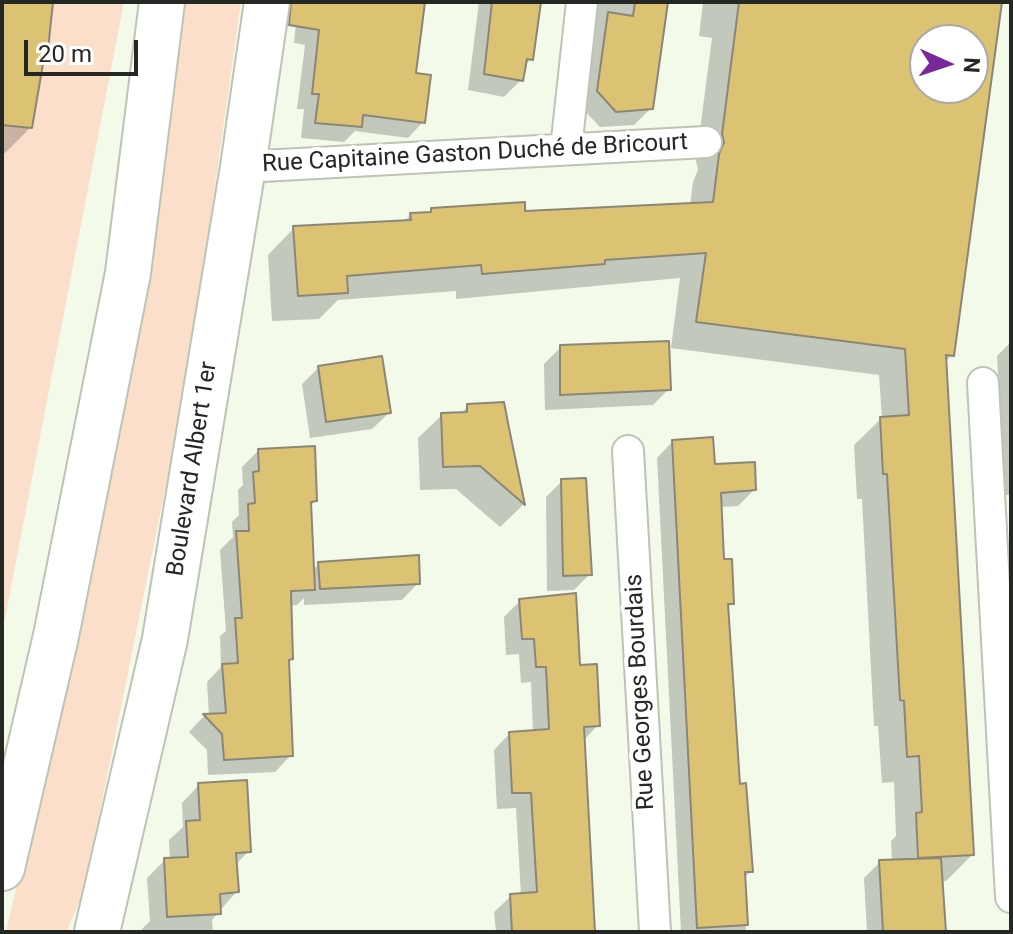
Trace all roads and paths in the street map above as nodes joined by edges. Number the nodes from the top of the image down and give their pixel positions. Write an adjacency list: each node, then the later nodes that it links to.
1 (162, 2): 9 (main road)
2 (267, 2): 6 (main road, Boulevard Albert 1er)
3 (582, 2): 5 (street)
4 (706, 142): 5 (street, Rue Capitaine Gaston Duché de Bricourt)
5 (566, 149): 6 (street, Rue Capitaine Gaston Duché de Bricourt)
6 (243, 167): 11 (main road, Boulevard Albert 1er)
7 (983, 383): 10 (street)
8 (628, 451): 12 (street, Rue Georges Bourdais)
9 (2, 868)
10 (1011, 897)
11 (97, 932)
12 (655, 932)

